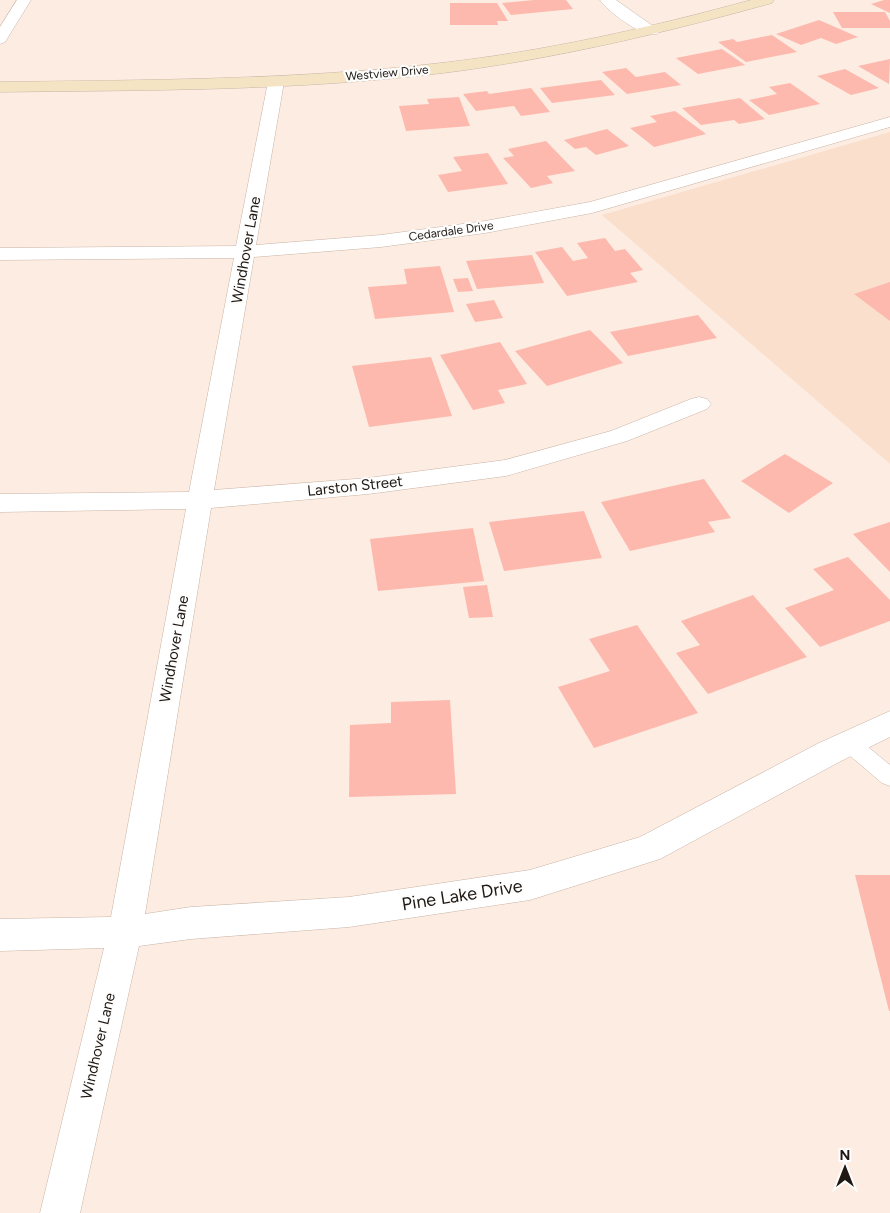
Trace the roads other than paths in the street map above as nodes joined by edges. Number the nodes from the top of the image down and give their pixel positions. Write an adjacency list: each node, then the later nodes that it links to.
1 (24, 0): 5 (street)
2 (607, 0): 4 (street)
3 (767, 0): 4 (main road, Westview Drive)
4 (652, 31): 6 (main road, Westview Drive)
5 (0, 39)
6 (276, 82): 7 (main road, Westview Drive); 9 (street, Windhover Lane)
7 (0, 87)
8 (890, 122): 9 (street, Cedardale Drive)
9 (246, 252): 10 (street, Cedardale Drive); 12 (street, Windhover Lane)
10 (0, 254)
11 (699, 404): 12 (street, Larston Street)
12 (200, 500): 13 (street, Larston Street); 17 (street, Windhover Lane)
13 (0, 502)
14 (890, 723): 15 (street, Pine Lake Drive)
15 (849, 743): 16 (lane); 17 (street, Pine Lake Drive)
16 (890, 778)
17 (125, 932): 18 (street, Pine Lake Drive); 19 (street, Windhover Lane)
18 (0, 935)
19 (60, 1213)

